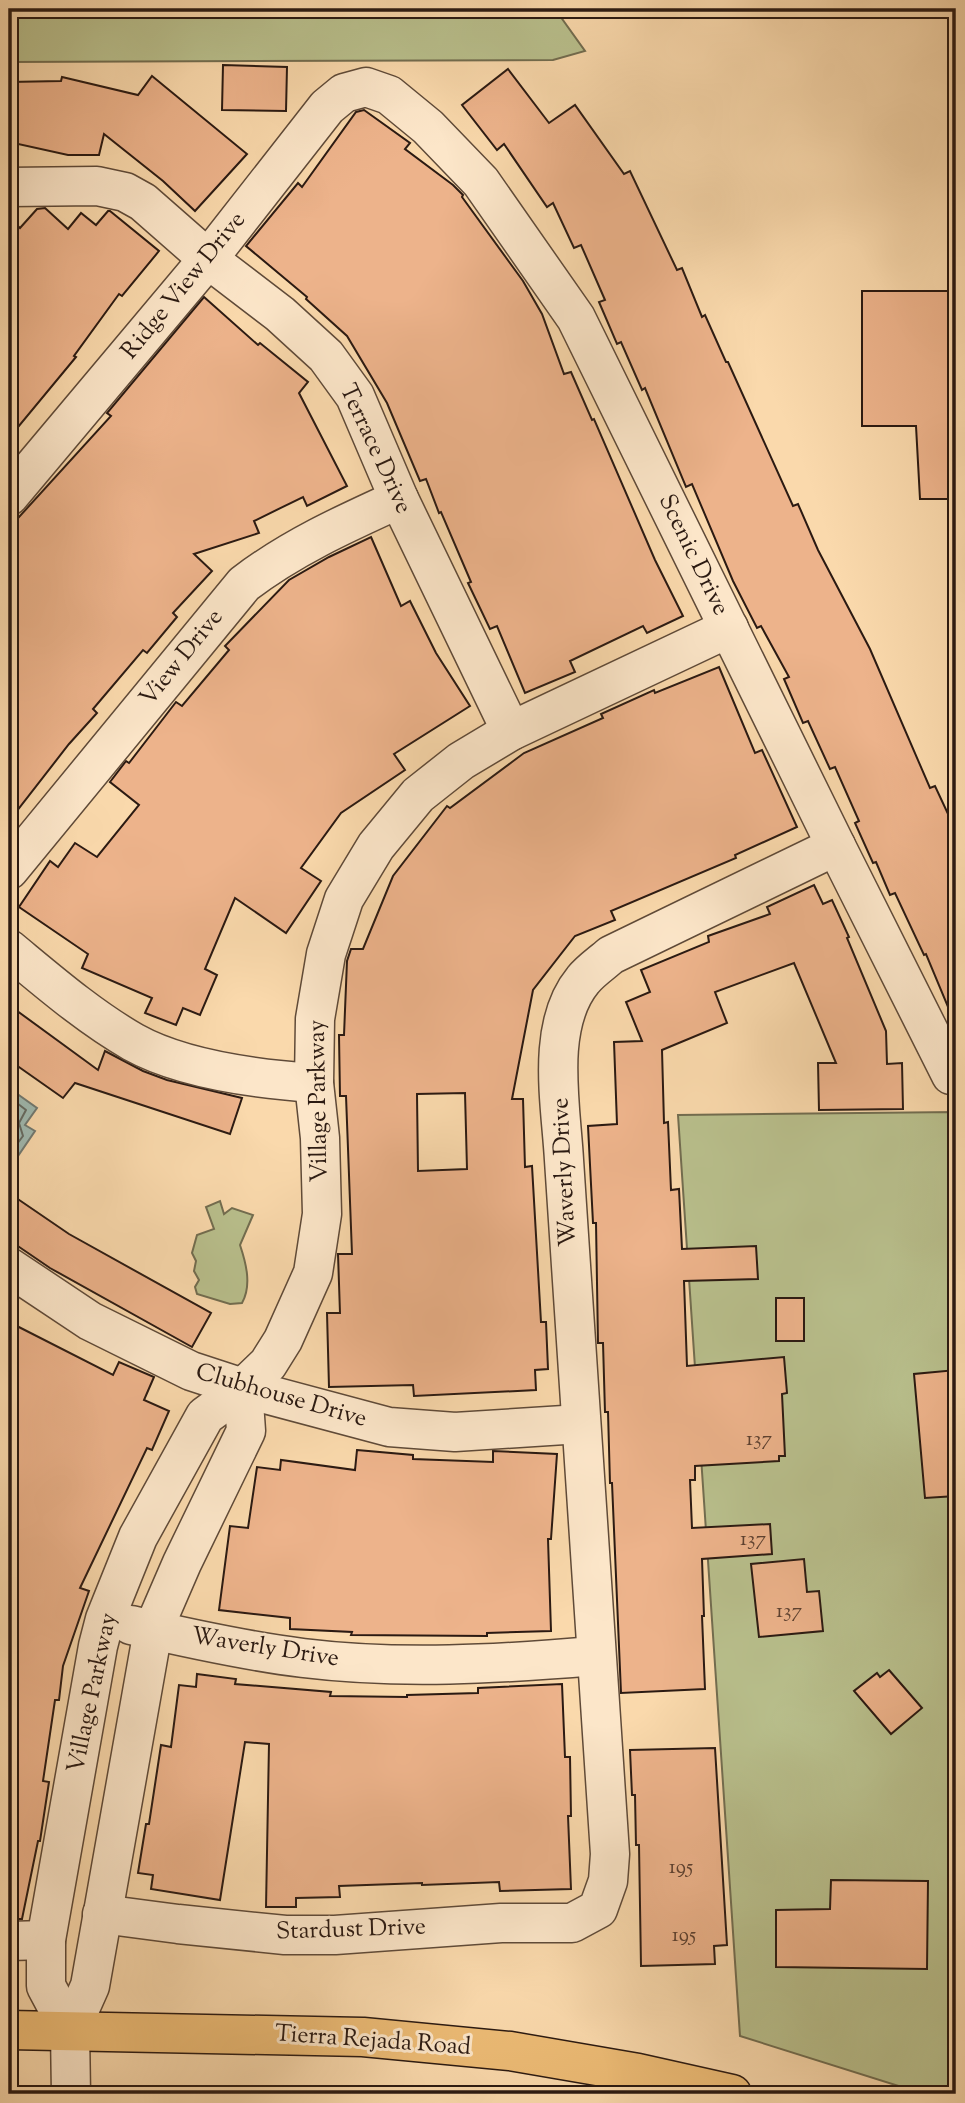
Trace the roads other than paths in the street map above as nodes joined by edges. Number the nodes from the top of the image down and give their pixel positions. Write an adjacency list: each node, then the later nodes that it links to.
1 (366, 87): 3 (street, Ridge View Drive); 6 (street, Scenic Drive)
2 (9, 187): 3 (street, Terrace Drive)
3 (208, 259): 4 (street, Ridge View Drive); 5 (street, Terrace Drive)
4 (9, 496)
5 (398, 499): 7 (street, Terrace Drive); 9 (street, View Drive)
6 (729, 628): 7 (street, Village Parkway); 8 (street, Scenic Drive)
7 (511, 731): 12 (street, Village Parkway)
8 (836, 846): 11 (street, Scenic Drive); 15 (street, Waverly Drive)
9 (9, 870)
10 (9, 949): 12 (street)
11 (951, 1075)
12 (314, 1083): 14 (street, Village Parkway)
13 (10, 1270): 14 (street, Clubhouse Drive)
14 (243, 1388): 15 (street, Clubhouse Drive); 16 (street, Village Parkway); 17 (street, Village Parkway)
15 (580, 1424): 18 (street, Waverly Drive)
16 (105, 1619): 17 (street, Waverly Drive); 21 (street, Village Parkway)
17 (153, 1630): 18 (street, Waverly Drive); 20 (street, Village Parkway)
18 (595, 1656): 19 (street, Waverly Drive)
19 (598, 1909): 20 (street, Stardust Drive)
20 (102, 1913): 24 (street, Village Parkway)
21 (46, 1940): 22 (street); 24 (street, Village Parkway)
22 (9, 1941)
23 (9, 2030): 24 (main road, Tierra Rejada Road)
24 (70, 2031): 25 (street, Village Parkway); 26 (main road, Tierra Rejada Road)
25 (71, 2094)
26 (732, 2094)

